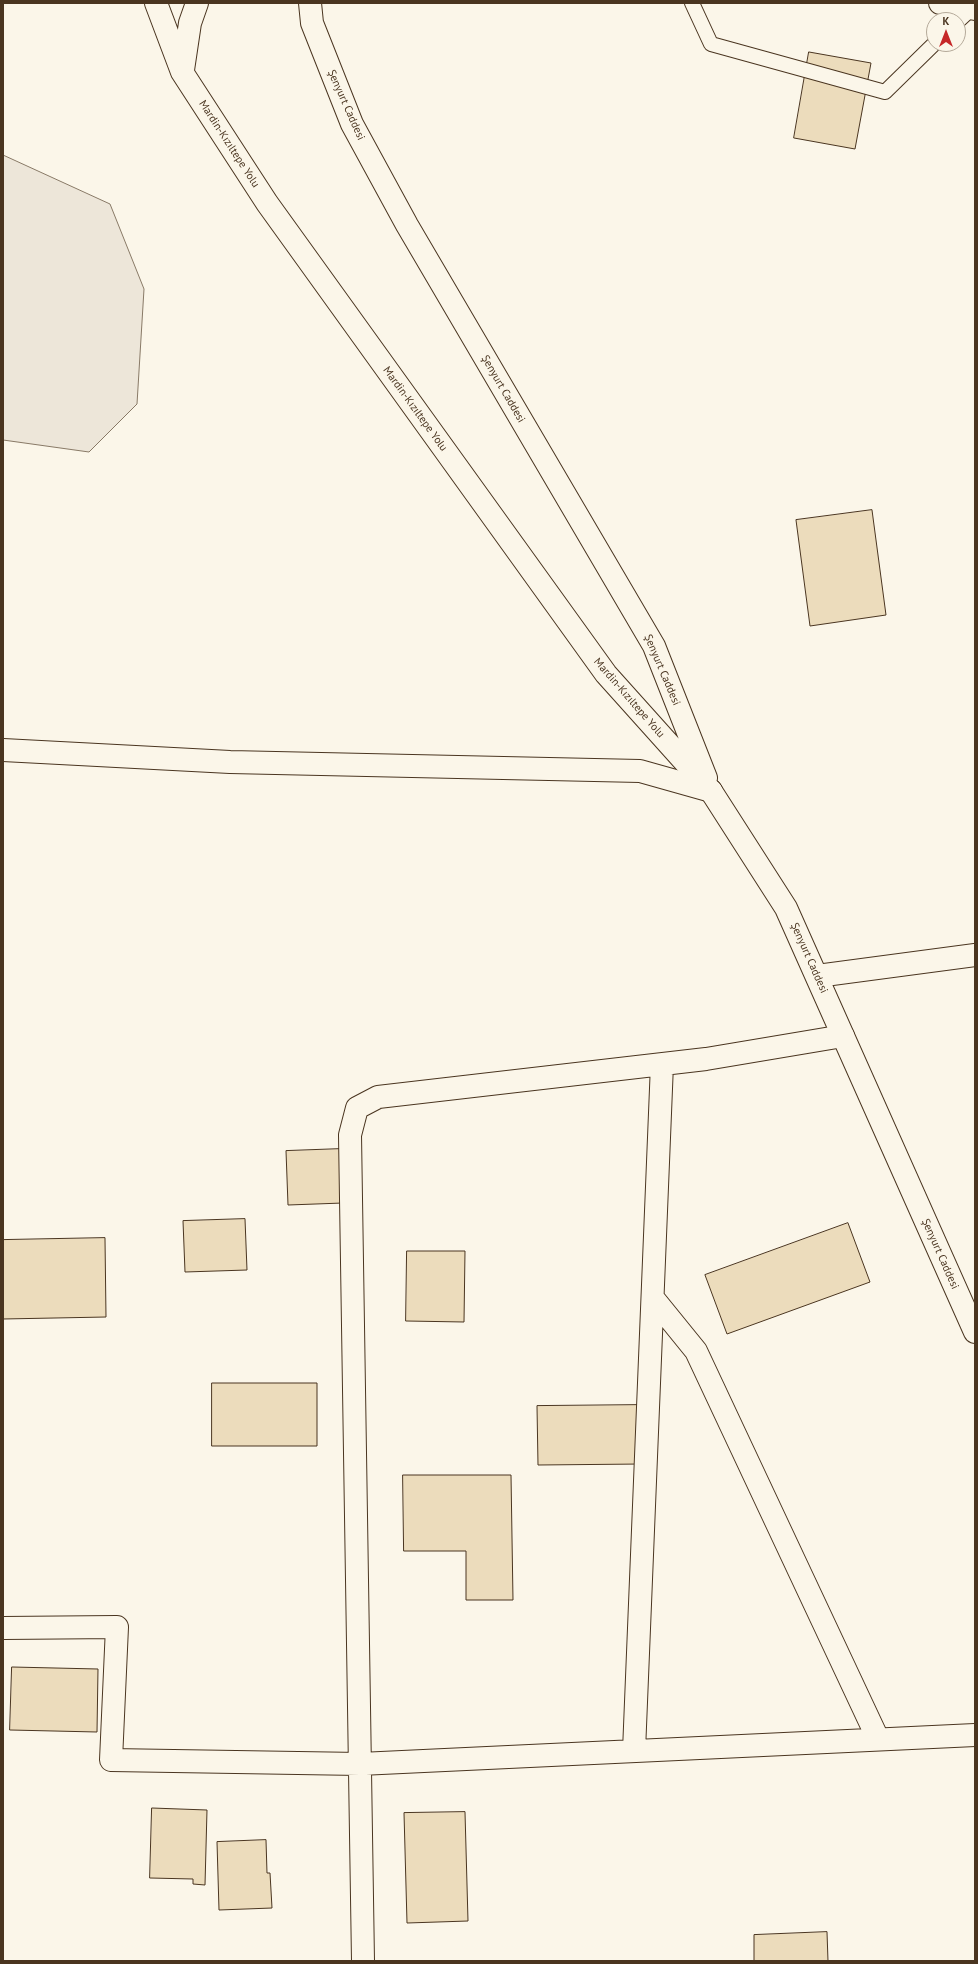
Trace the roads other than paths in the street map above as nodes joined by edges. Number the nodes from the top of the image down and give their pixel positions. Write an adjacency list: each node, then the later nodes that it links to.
1 (156, 3): 9 (main road, Mardin-Kızıltepe Yolu)
2 (197, 3): 9 (main road)
3 (297, 3): 6 (main road, Şenyurt Caddesi)
4 (692, 3): 8 (lane)
5 (940, 3): 7 (main road)
6 (311, 13): 11 (main road, Şenyurt Caddesi)
7 (968, 13)
8 (926, 52)
9 (182, 72): 11 (main road, Mardin-Kızıltepe Yolu)
10 (3, 750): 11 (main road)
11 (711, 791): 13 (main road, Şenyurt Caddesi)
12 (975, 955): 13 (main road)
13 (817, 976): 14 (main road, Şenyurt Caddesi)
14 (843, 1036): 15 (main road); 17 (main road, Şenyurt Caddesi)
15 (662, 1064): 16 (main road); 22 (main road)
16 (653, 1298): 20 (main road); 21 (main road)
17 (975, 1332)
18 (3, 1628): 22 (main road)
19 (975, 1735): 20 (main road)
20 (878, 1739): 21 (main road)
21 (634, 1751): 22 (main road)
22 (360, 1764): 23 (main road)
23 (363, 1961)

